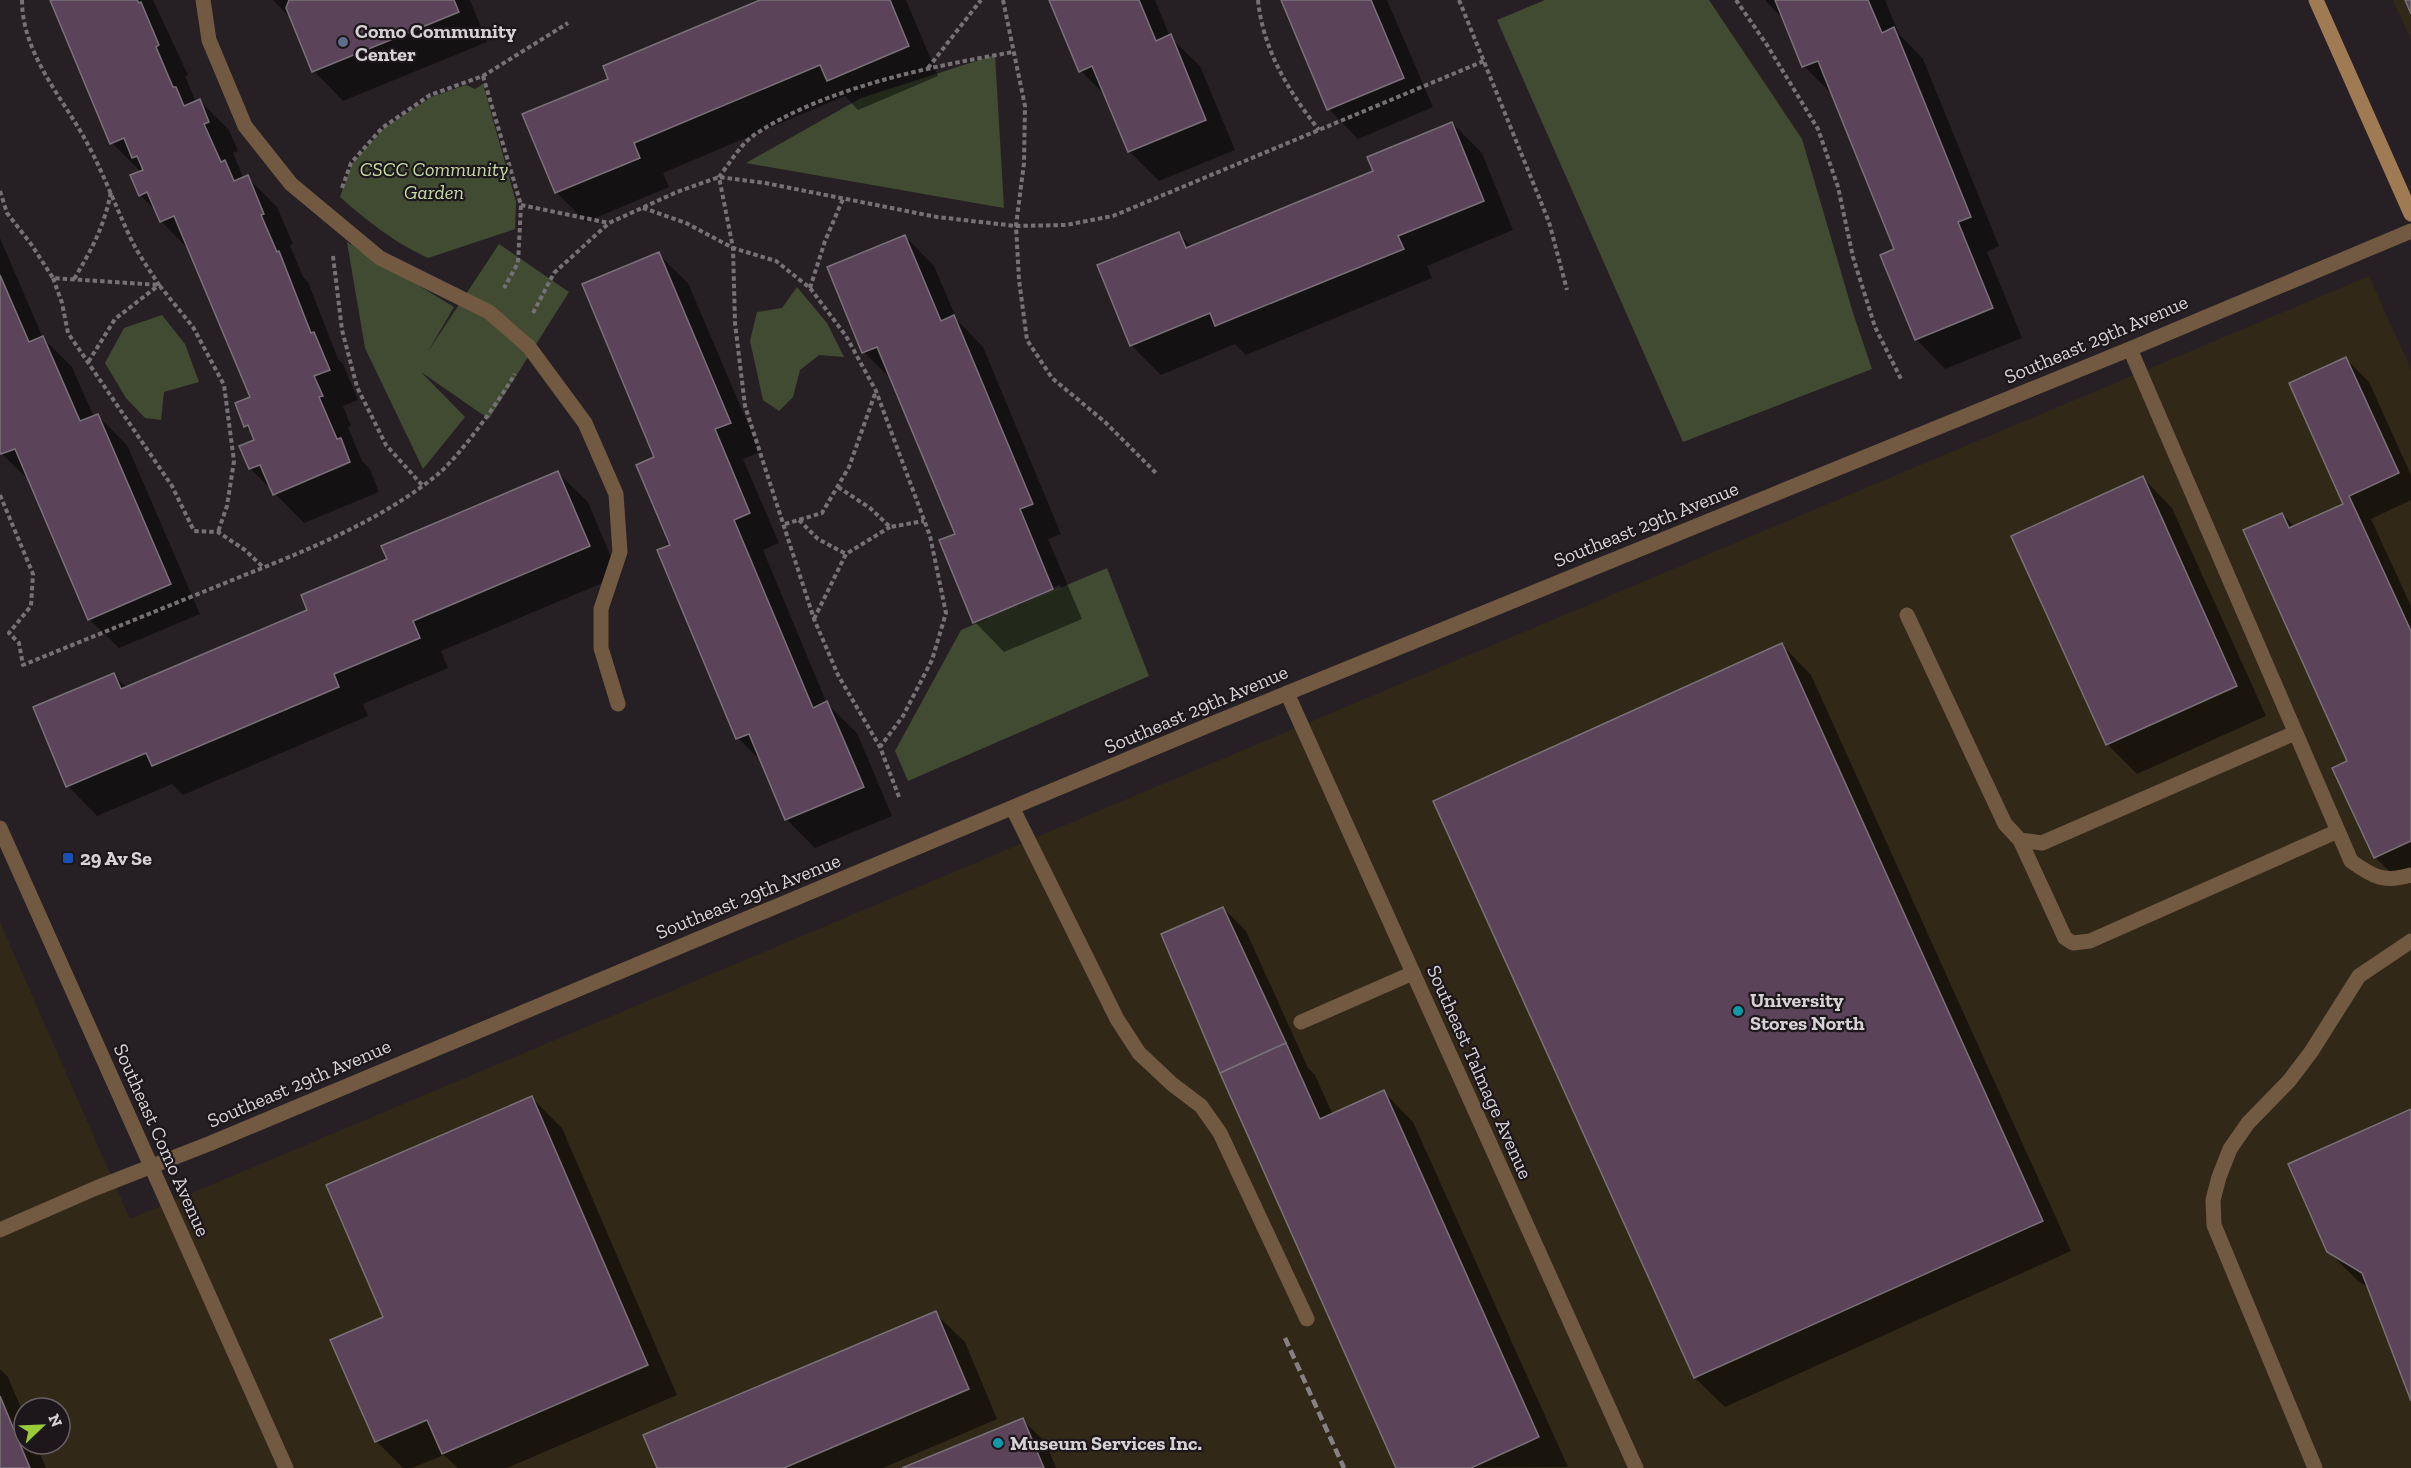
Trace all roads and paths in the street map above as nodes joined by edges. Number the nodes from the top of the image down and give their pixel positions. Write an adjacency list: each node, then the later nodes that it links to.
1 (22, 0): 16 (path)
2 (203, 0): 22 (street)
3 (981, 0): 12 (path)
4 (1003, 0): 10 (path)
5 (1258, 0): 14 (path)
6 (1459, 0): 11 (path)
7 (1736, 0): 36 (path)
8 (2316, 0): 21 (main road)
9 (568, 23): 13 (path)
10 (1013, 51): 12 (path); 24 (path)
11 (1484, 61): 14 (path); 31 (path)
12 (927, 69): 15 (path)
13 (483, 76): 19 (path); 22 (path)
14 (1319, 130): 24 (path)
15 (719, 177): 18 (path); 20 (path); 26 (path)
16 (111, 190): 28 (path); 29 (path)
17 (0, 191): 27 (path)
18 (843, 199): 24 (path); 30 (path)
19 (521, 205): 23 (path); 32 (path)
20 (643, 207): 23 (path); 26 (path)
21 (2411, 214)
22 (331, 218): 32 (street); 39 (path)
23 (609, 223): 33 (path)
24 (1016, 226): 38 (path)
25 (2411, 231): 34 (street, Southeast 29th Avenue)
26 (733, 248): 30 (path); 44 (path)
27 (53, 278): 28 (path); 35 (path)
28 (74, 279): 29 (path)
29 (159, 285): 35 (path); 46 (path)
30 (810, 288): 37 (path)
31 (1567, 290)
32 (489, 312): 33 (street)
33 (529, 347): 39 (path); 52 (street)
34 (2130, 348): 51 (street, Southeast 29th Avenue); 53 (street)
35 (87, 364): 46 (path)
36 (1902, 381)
37 (876, 391): 40 (path); 43 (path)
38 (1156, 472)
39 (422, 485): 48 (path)
40 (838, 487): 42 (path); 45 (path)
41 (0, 495): 48 (path)
42 (799, 520): 44 (path); 47 (path)
43 (924, 521): 45 (path); 54 (path)
44 (784, 524): 50 (path)
45 (890, 527): 47 (path)
46 (218, 532): 48 (path)
47 (846, 554): 50 (path)
48 (263, 567)
49 (1907, 615): 59 (street)
50 (814, 619): 54 (path)
51 (1287, 693): 56 (street, Southeast 29th Avenue); 62 (street, Southeast Talmage Avenue)
52 (618, 704)
53 (2295, 733): 58 (street); 59 (street)
54 (880, 747): 55 (path)
55 (899, 796)
56 (1013, 809): 64 (street, Southeast 29th Avenue); 66 (street)
57 (0, 828): 64 (street, Southeast Como Avenue)
58 (2338, 831): 59 (street); 60 (street)
59 (2020, 840)
60 (2411, 874)
61 (2411, 941): 69 (street)
62 (1413, 973): 63 (street); 68 (street, Southeast Talmage Avenue)
63 (1301, 1022)
64 (151, 1167): 65 (street, Southeast 29th Avenue); 67 (street, Southeast Como Avenue)
65 (0, 1230)
66 (1307, 1319)
67 (286, 1468)
68 (1636, 1468)
69 (2315, 1468)

